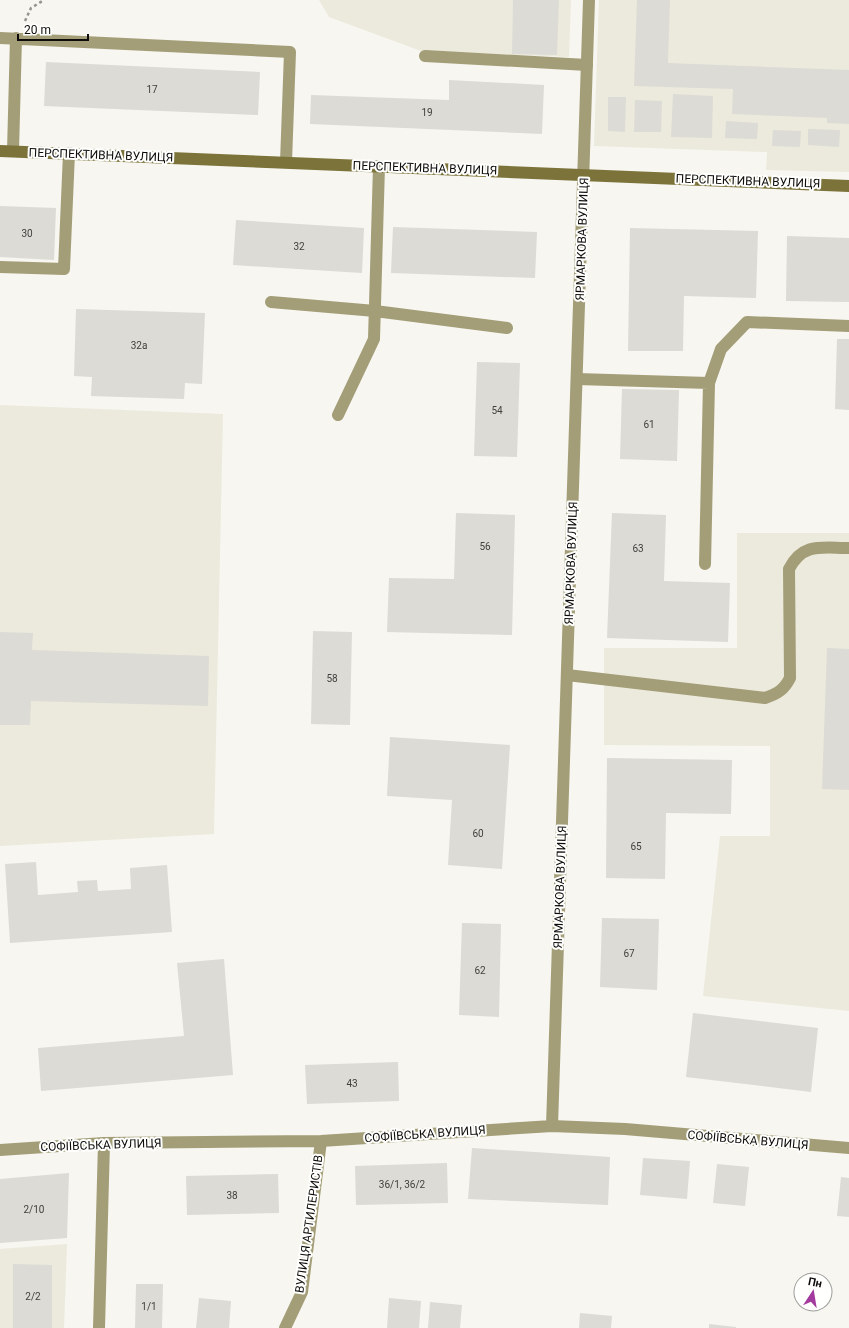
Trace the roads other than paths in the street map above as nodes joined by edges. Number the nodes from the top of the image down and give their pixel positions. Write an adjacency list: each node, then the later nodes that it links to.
1 (590, 0): 5 (street, ЯРМАРКОВА ВУЛИЦЯ)
2 (0, 38): 3 (street)
3 (16, 38): 7 (street); 9 (street)
4 (425, 56): 5 (street)
5 (587, 65): 11 (street, ЯРМАРКОВА ВУЛИЦЯ)
6 (0, 151): 7 (street, ПЕРСПЕКТИВНА ВУЛИЦЯ)
7 (13, 151): 8 (street, ПЕРСПЕКТИВНА ВУЛИЦЯ)
8 (69, 154): 9 (street, ПЕРСПЕКТИВНА ВУЛИЦЯ); 13 (street)
9 (286, 162): 10 (street, ПЕРСПЕКТИВНА ВУЛИЦЯ)
10 (379, 166): 11 (street, ПЕРСПЕКТИВНА ВУЛИЦЯ); 15 (street)
11 (584, 175): 12 (street, ПЕРСПЕКТИВНА ВУЛИЦЯ); 18 (street, ЯРМАРКОВА ВУЛИЦЯ)
12 (849, 186)
13 (0, 266)
14 (271, 302): 15 (street)
15 (375, 311): 17 (street); 20 (street)
16 (849, 326): 19 (street)
17 (507, 328)
18 (577, 379): 19 (street); 23 (street, ЯРМАРКОВА ВУЛИЦЯ)
19 (709, 383): 22 (street)
20 (338, 414)
21 (849, 548): 23 (street)
22 (705, 564)
23 (567, 675): 24 (street, ЯРМАРКОВА ВУЛИЦЯ)
24 (552, 1126): 25 (street, СОФІЇВСЬКА ВУЛИЦЯ); 27 (street, СОФІЇВСЬКА ВУЛИЦЯ)
25 (321, 1140): 26 (street, СОФІЇВСЬКА ВУЛИЦЯ); 30 (street, ВУЛИЦЯ АРТИЛЕРИСТІВ)
26 (104, 1143): 28 (street, СОФІЇВСЬКА ВУЛИЦЯ); 29 (street)
27 (849, 1148)
28 (0, 1150)
29 (99, 1328)
30 (285, 1328)

